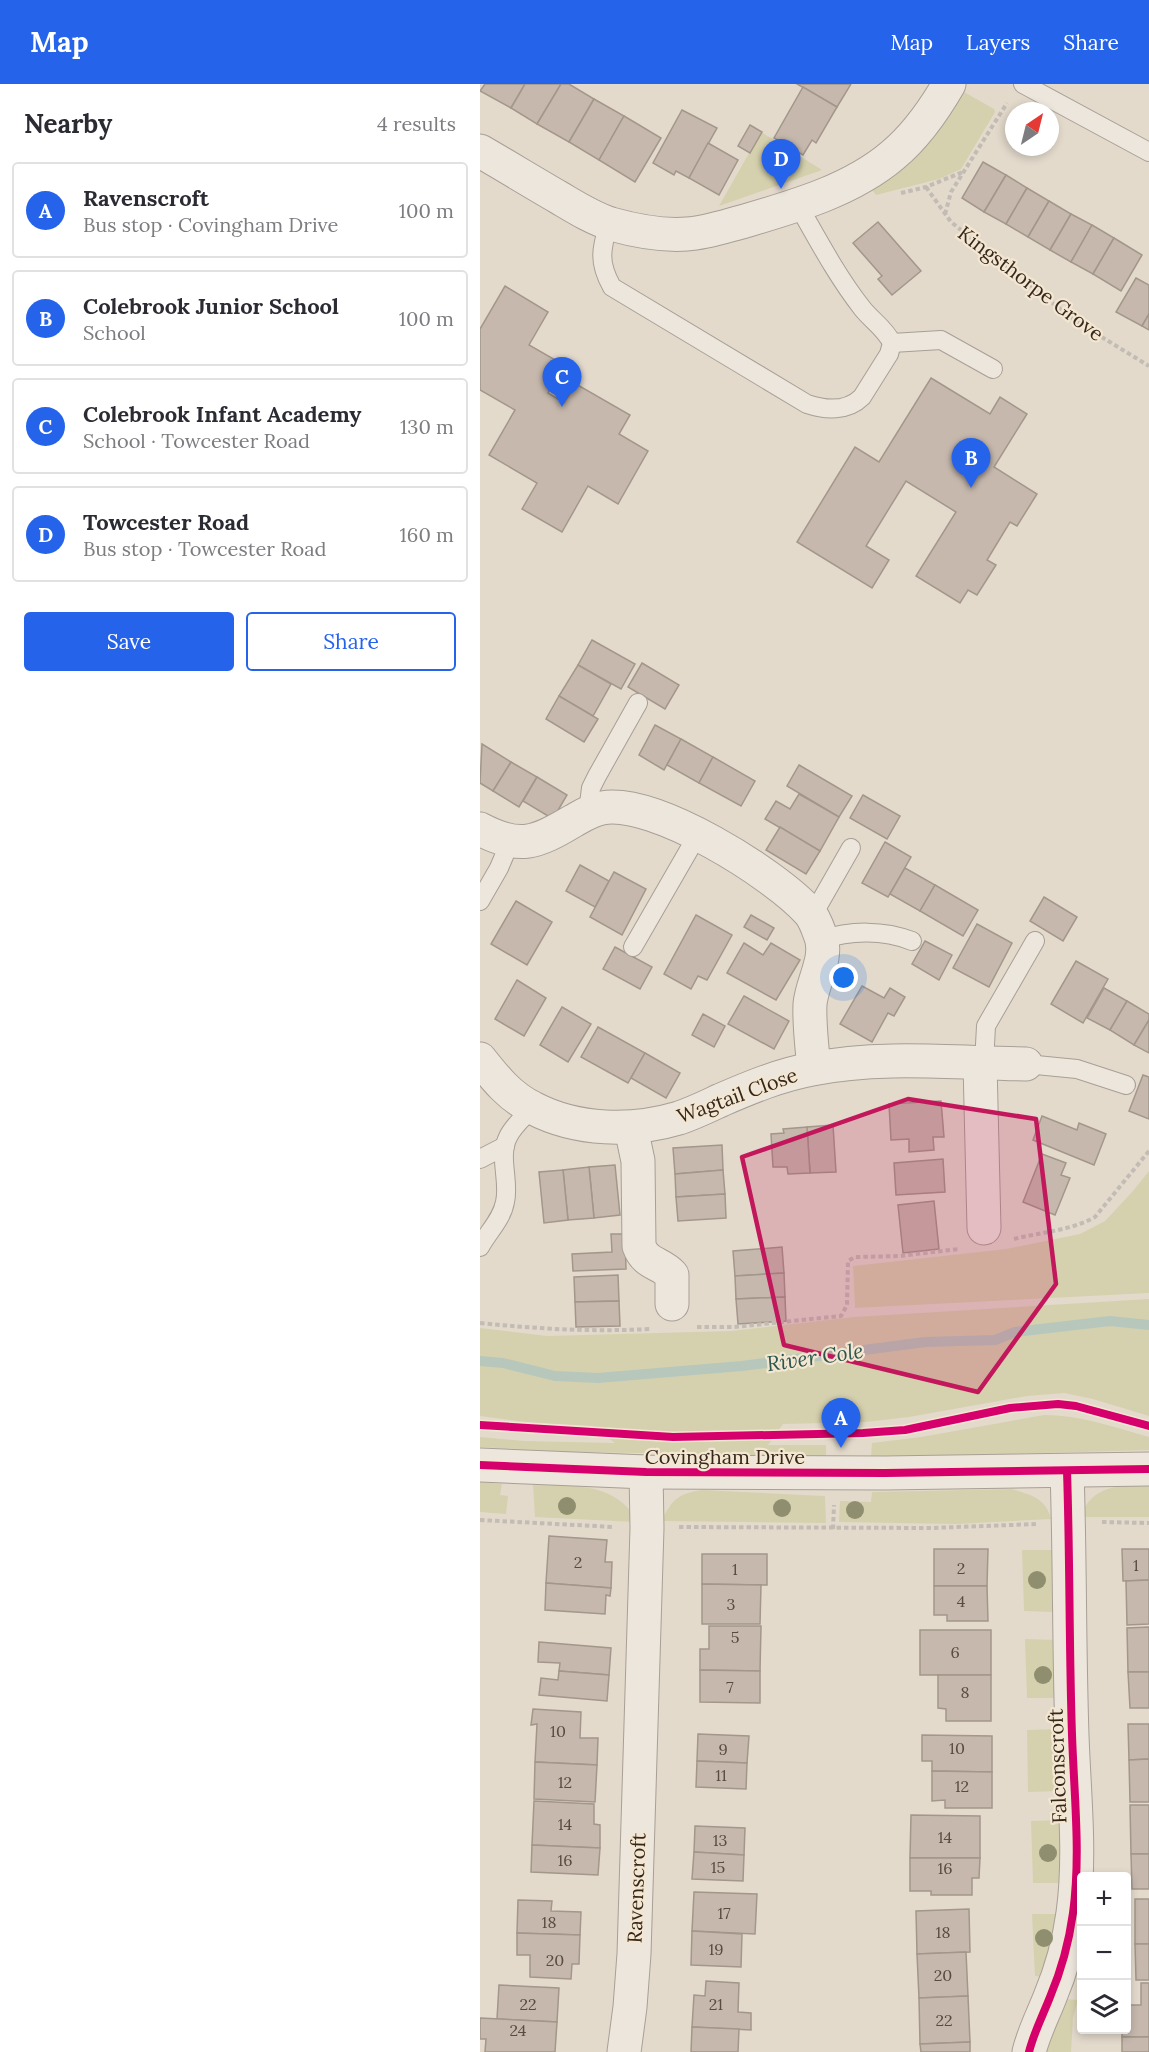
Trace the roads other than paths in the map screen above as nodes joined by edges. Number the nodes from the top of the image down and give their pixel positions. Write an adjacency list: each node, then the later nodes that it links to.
1 (949, 84): 5 (street)
2 (1023, 84): 4 (lane)
3 (480, 151): 6 (street)
4 (1149, 152)
5 (798, 205): 6 (street); 7 (lane)
6 (609, 223): 7 (lane)
7 (892, 343): 8 (lane)
8 (993, 369)
9 (638, 703): 10 (lane)
10 (588, 812): 12 (street); 13 (street)
11 (480, 829): 13 (street)
12 (697, 836): 16 (street); 19 (lane)
13 (510, 842): 15 (lane)
14 (851, 848): 16 (lane)
15 (480, 901)
16 (816, 927): 17 (lane); 23 (street)
17 (912, 941)
18 (1035, 941): 21 (lane)
19 (633, 947)
20 (480, 1059): 25 (street, Wagtail Close)
21 (982, 1064): 22 (street, Wagtail Close); 23 (street, Wagtail Close); 29 (street)
22 (1026, 1064): 24 (lane)
23 (814, 1068): 26 (street, Wagtail Close)
24 (1126, 1085)
25 (532, 1108): 26 (street, Wagtail Close); 27 (lane)
26 (631, 1128): 31 (street)
27 (505, 1146): 28 (lane); 30 (lane)
28 (480, 1159)
29 (985, 1239)
30 (480, 1247)
31 (674, 1320)
32 (480, 1465): 35 (street, Covingham Drive)
33 (1149, 1469): 34 (street, Covingham Drive)
34 (1068, 1471): 35 (street, Covingham Drive); 37 (street, Falconscroft)
35 (645, 1472): 36 (street, Ravenscroft)
36 (624, 2052)
37 (1029, 2052)

